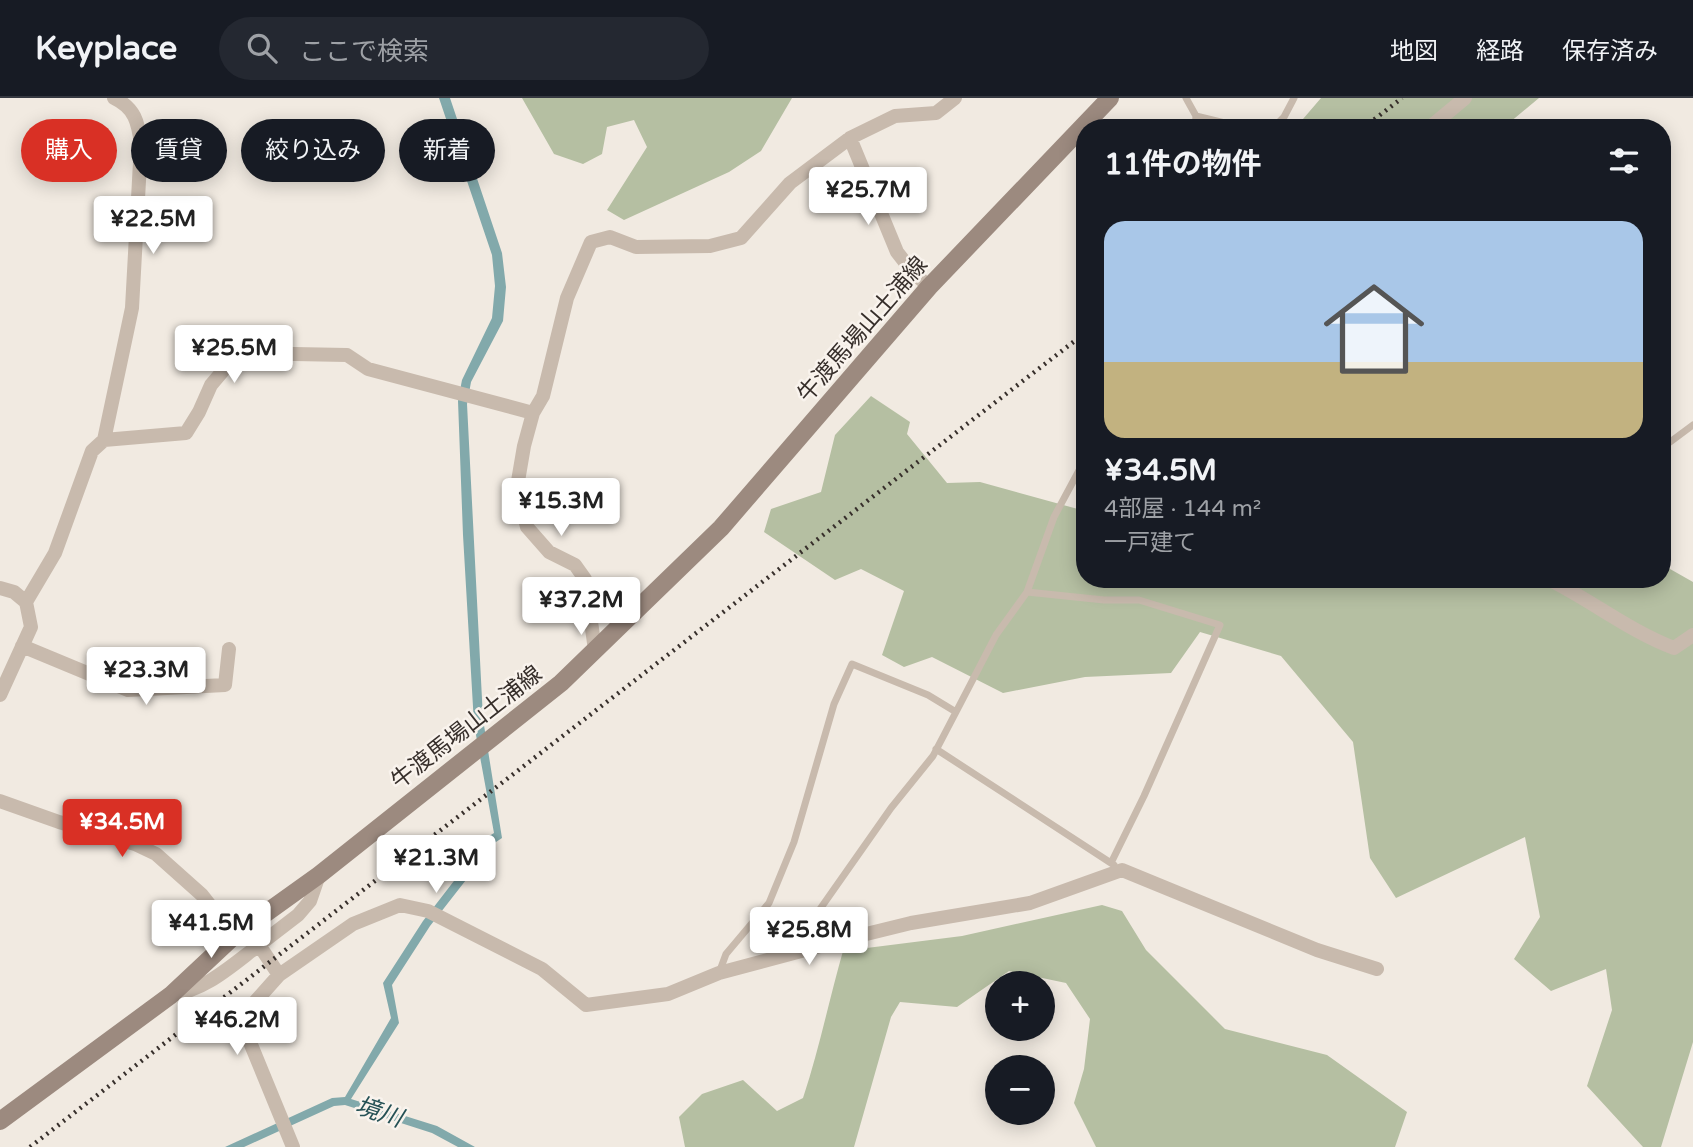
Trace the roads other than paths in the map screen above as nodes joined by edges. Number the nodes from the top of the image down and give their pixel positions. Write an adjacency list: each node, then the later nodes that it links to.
1 (114, 98): 18 (street)
2 (955, 98): 14 (street)
3 (1110, 98): 8 (main road, 牛渡馬場山土浦線)
4 (1186, 98): 7 (lane)
5 (1294, 98): 11 (lane)
6 (1465, 98): 12 (street)
7 (1196, 116): 9 (lane); 10 (lane)
8 (1090, 119)
9 (1196, 119)
10 (1208, 119)
11 (1282, 119)
12 (1440, 119)
13 (1076, 134): 15 (main road, 牛渡馬場山土浦線)
14 (850, 138): 15 (street); 16 (street)
15 (929, 287): 28 (main road, 牛渡馬場山土浦線)
16 (533, 413): 18 (street); 28 (street)
17 (1693, 425): 19 (lane)
18 (104, 440): 24 (street)
19 (1671, 441)
20 (1076, 476): 23 (lane)
21 (0, 588): 24 (street)
22 (1566, 588): 25 (street)
23 (1027, 592): 30 (lane); 33 (lane)
24 (26, 603): 26 (street)
25 (1693, 635)
26 (22, 646): 27 (street); 29 (street)
27 (229, 649)
28 (595, 650): 34 (main road, 牛渡馬場山土浦線)
29 (0, 695)
30 (956, 712): 31 (lane); 39 (lane)
31 (936, 749): 33 (lane); 37 (lane)
32 (0, 801): 35 (street)
33 (1116, 867): 37 (street); 38 (street)
34 (319, 875): 35 (main road, 牛渡馬場山土浦線); 36 (street)
35 (234, 936): 41 (main road, 牛渡馬場山土浦線)
36 (259, 945): 40 (street); 41 (street)
37 (791, 953): 39 (street)
38 (1377, 969)
39 (719, 973): 40 (street)
40 (279, 975): 43 (street)
41 (171, 995): 42 (main road, 牛渡馬場山土浦線)
42 (0, 1121)
43 (293, 1147)

